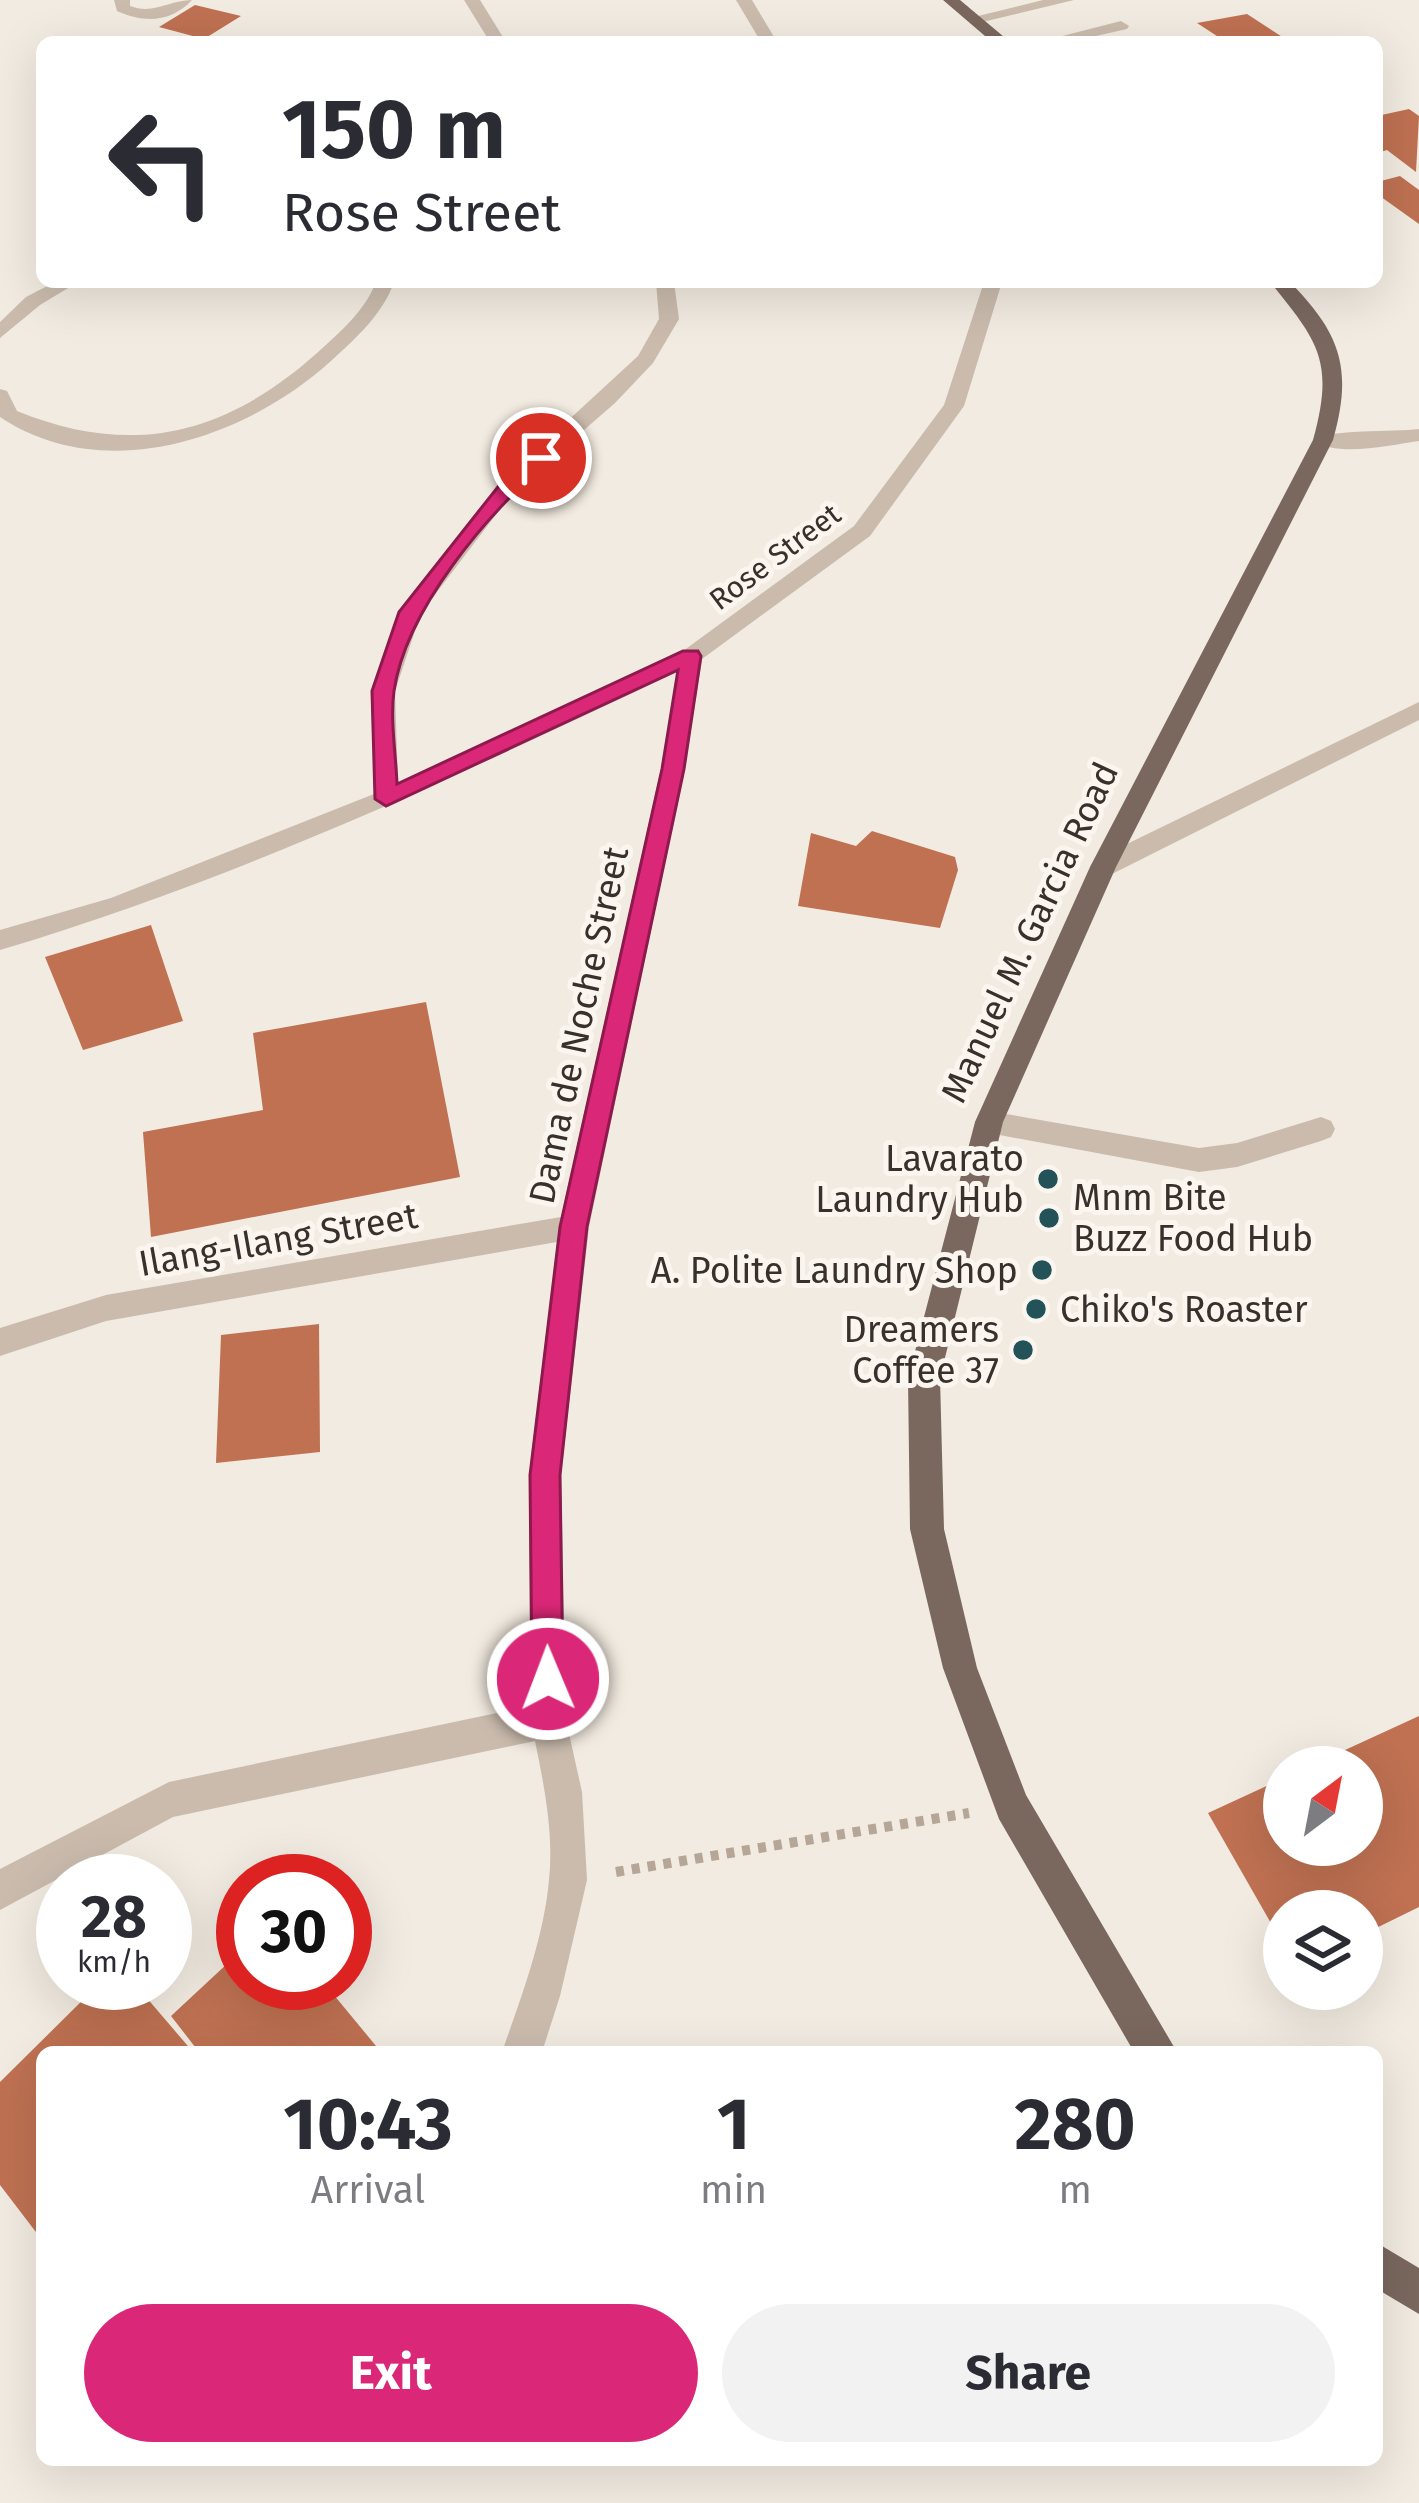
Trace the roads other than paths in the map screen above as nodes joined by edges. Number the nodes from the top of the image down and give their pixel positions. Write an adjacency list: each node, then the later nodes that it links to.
1 (122, 0): 2 (street)
2 (184, 0)
3 (472, 0): 9 (street)
4 (745, 0): 10 (street)
5 (951, 0): 7 (main road)
6 (1066, 0): 7 (street)
7 (974, 19): 11 (main road)
8 (1120, 26): 12 (street)
9 (493, 36)
10 (766, 36)
11 (995, 36)
12 (1074, 36)
13 (57, 288): 18 (street)
14 (383, 288): 19 (street)
15 (666, 288): 24 (street)
16 (991, 288): 22 (street, Rose Street)
17 (1284, 288): 21 (main road, Manuel M. Garcia Road)
18 (0, 332)
19 (0, 395)
20 (1419, 435): 21 (street)
21 (1323, 440): 25 (main road, Manuel M. Garcia Road)
22 (691, 656): 24 (street, Rose Street); 29 (street, Dama de Noche Street)
23 (1419, 710): 25 (street)
24 (386, 799): 26 (street, Rose Street)
25 (1103, 867): 27 (main road, Manuel M. Garcia Road)
26 (0, 940)
27 (989, 1123): 28 (street); 34 (main road, Manuel M. Garcia Road)
28 (1321, 1129)
29 (574, 1227): 30 (street, Ilang-Ilang Street); 31 (street, Dama de Noche Street)
30 (0, 1342)
31 (548, 1720): 32 (street); 33 (street, Dama de Noche Street)
32 (0, 1891)
33 (523, 2046)
34 (1153, 2046)
35 (1383, 2268): 36 (main road)
36 (1419, 2293)

